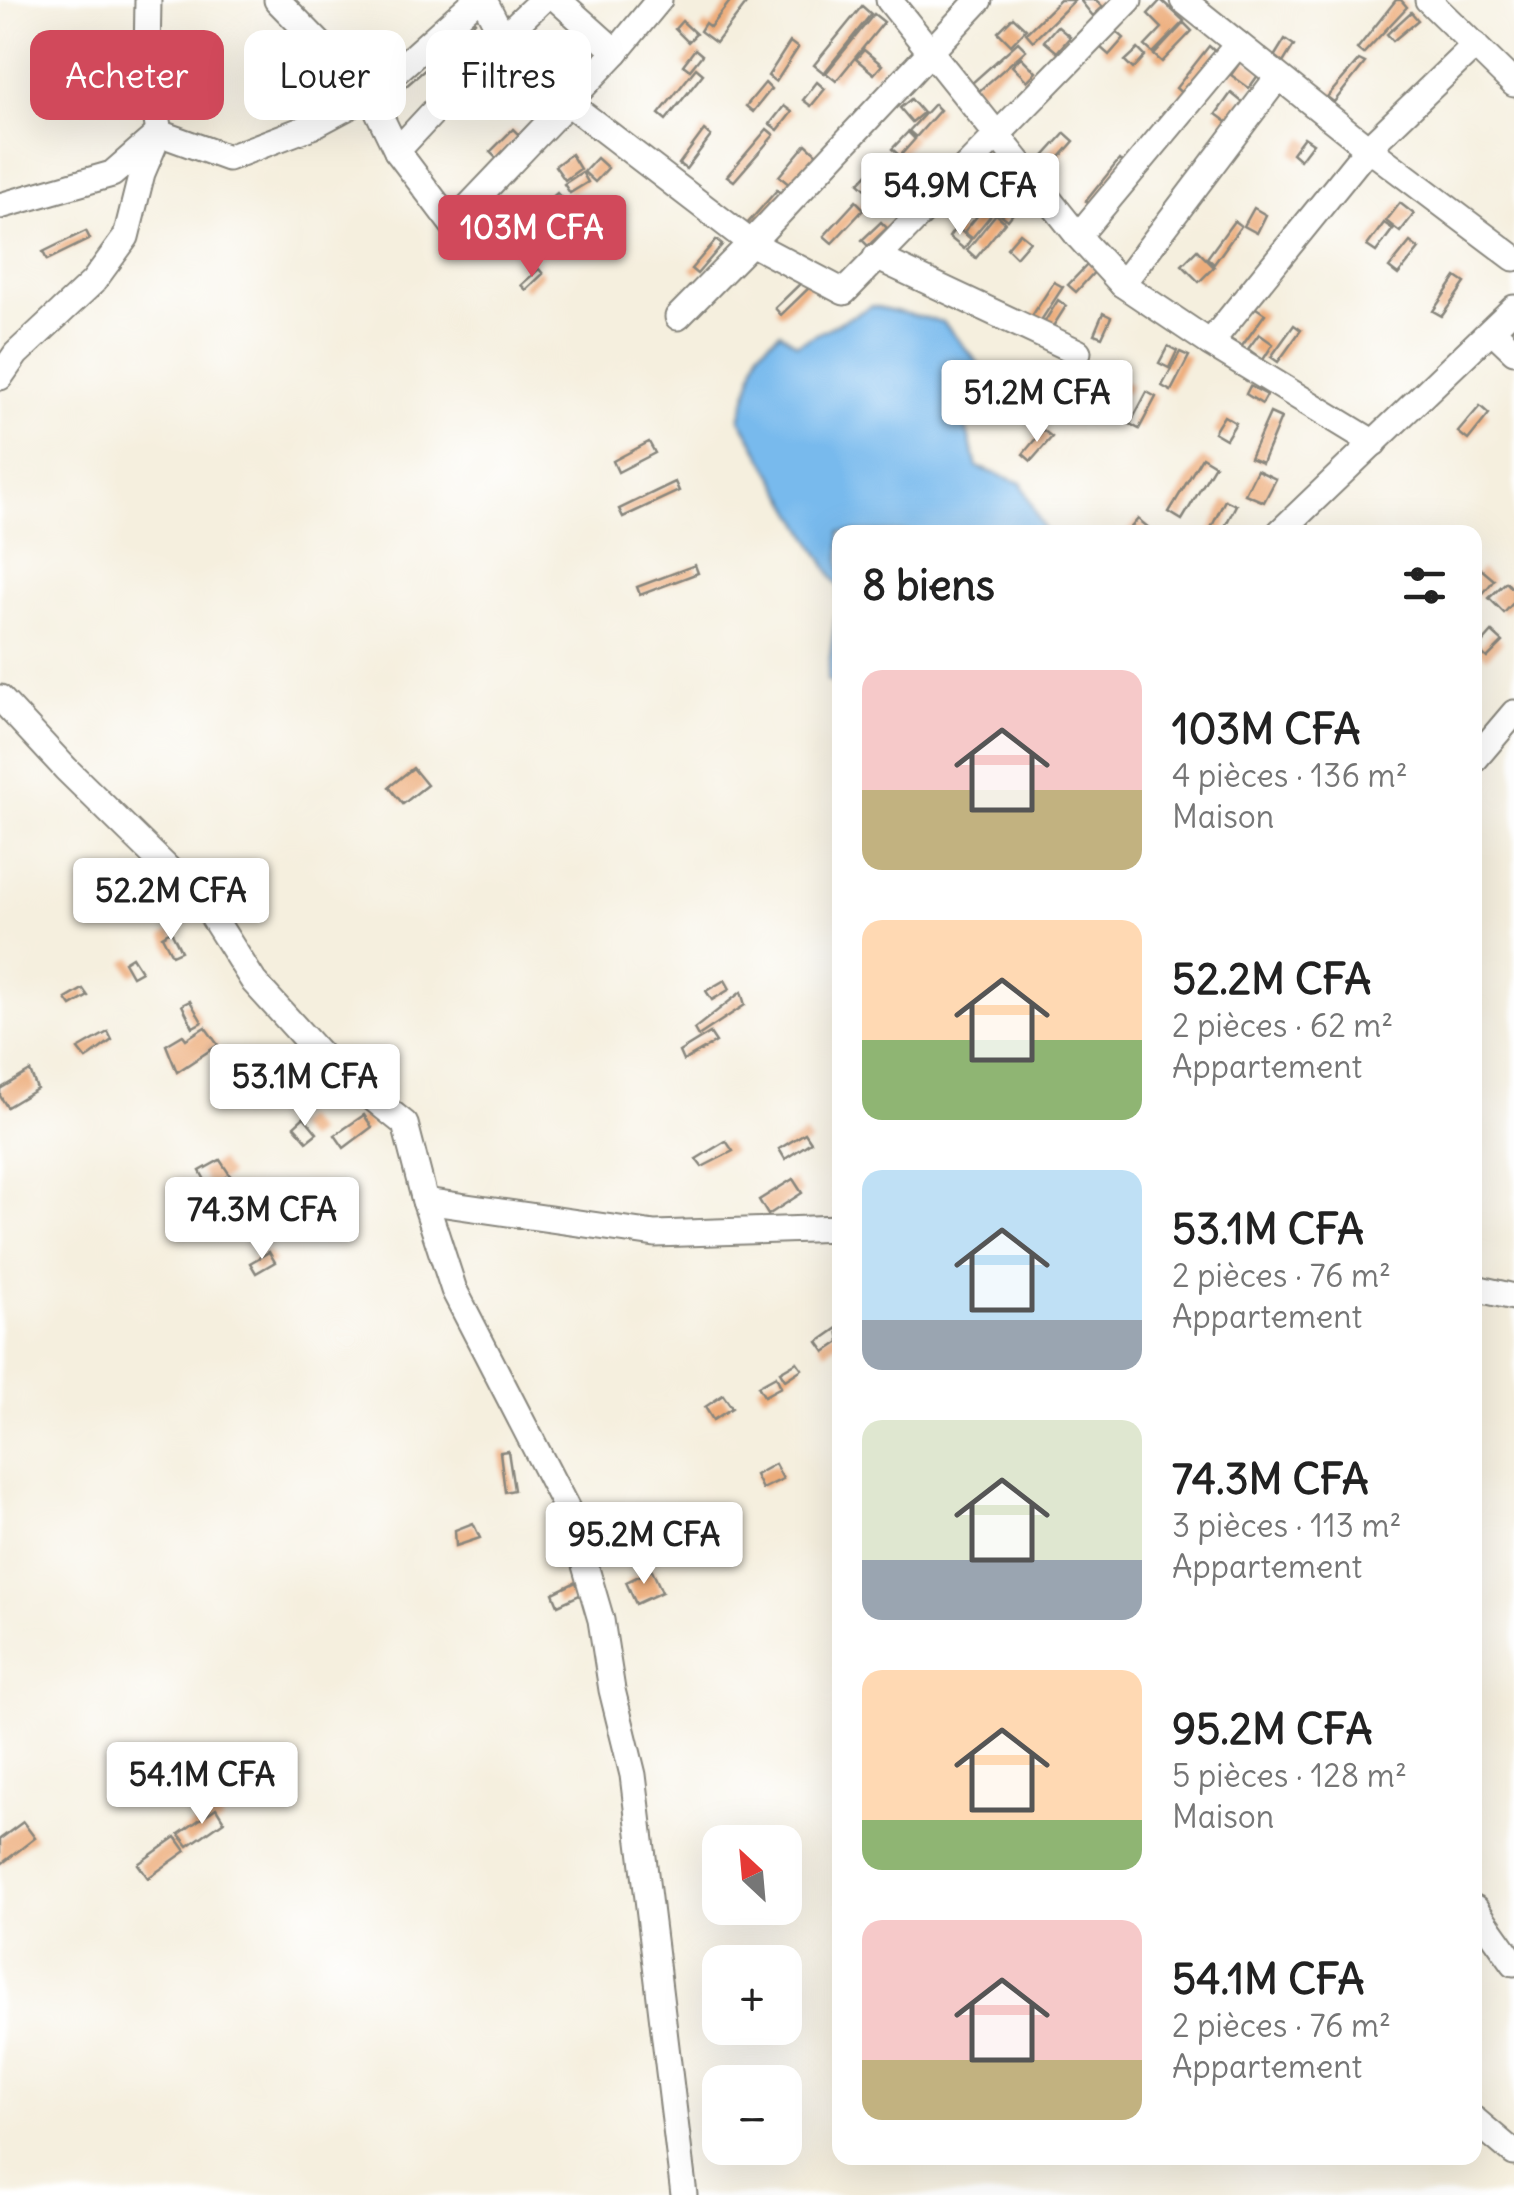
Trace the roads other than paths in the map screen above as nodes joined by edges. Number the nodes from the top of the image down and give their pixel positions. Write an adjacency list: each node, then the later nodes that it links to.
1 (148, 0): 29 (street)
2 (480, 0): 13 (street); 19 (street)
3 (542, 0): 14 (street)
4 (558, 0): 17 (street)
5 (660, 0): 17 (street)
6 (889, 0): 18 (street)
7 (980, 0): 18 (street)
8 (1129, 0): 28 (street)
9 (1184, 0): 15 (street)
10 (1428, 0): 16 (street)
11 (279, 1): 12 (street)
12 (307, 30)
13 (499, 30)
14 (510, 30)
15 (1238, 44): 20 (street); 33 (street)
16 (1476, 46): 22 (street); 30 (street)
17 (616, 52): 21 (street)
18 (930, 52): 28 (street); 34 (street)
19 (406, 64)
20 (1278, 77): 30 (street); 37 (street)
21 (591, 78)
22 (1514, 84)
23 (323, 120): 29 (street)
24 (382, 120): 31 (street)
25 (426, 120): 31 (street)
26 (550, 120): 31 (street)
27 (590, 120): 34 (street)
28 (997, 133): 33 (street); 35 (street)
29 (159, 134): 32 (street); 44 (street)
30 (1368, 148): 36 (street); 41 (street)
31 (397, 151)
32 (0, 206)
33 (1078, 236): 37 (street)
34 (751, 244): 35 (street); 39 (street)
35 (876, 257): 43 (street)
36 (1514, 258)
37 (1122, 284): 41 (street)
38 (1514, 308): 40 (street)
39 (678, 317)
40 (1492, 330): 42 (street); 45 (street)
41 (1210, 342): 45 (street)
42 (1514, 351)
43 (1078, 352)
44 (0, 377)
45 (1374, 443): 46 (street)
46 (1287, 525)
47 (0, 698): 50 (street)
48 (1514, 712): 49 (street)
49 (1482, 751)
50 (425, 1201): 51 (street); 58 (street)
51 (832, 1228)
52 (1482, 1290): 53 (street)
53 (1514, 1298)
54 (1482, 1918): 55 (street)
55 (1514, 1963)
56 (1482, 2126): 57 (street)
57 (1514, 2152)
58 (684, 2195)

